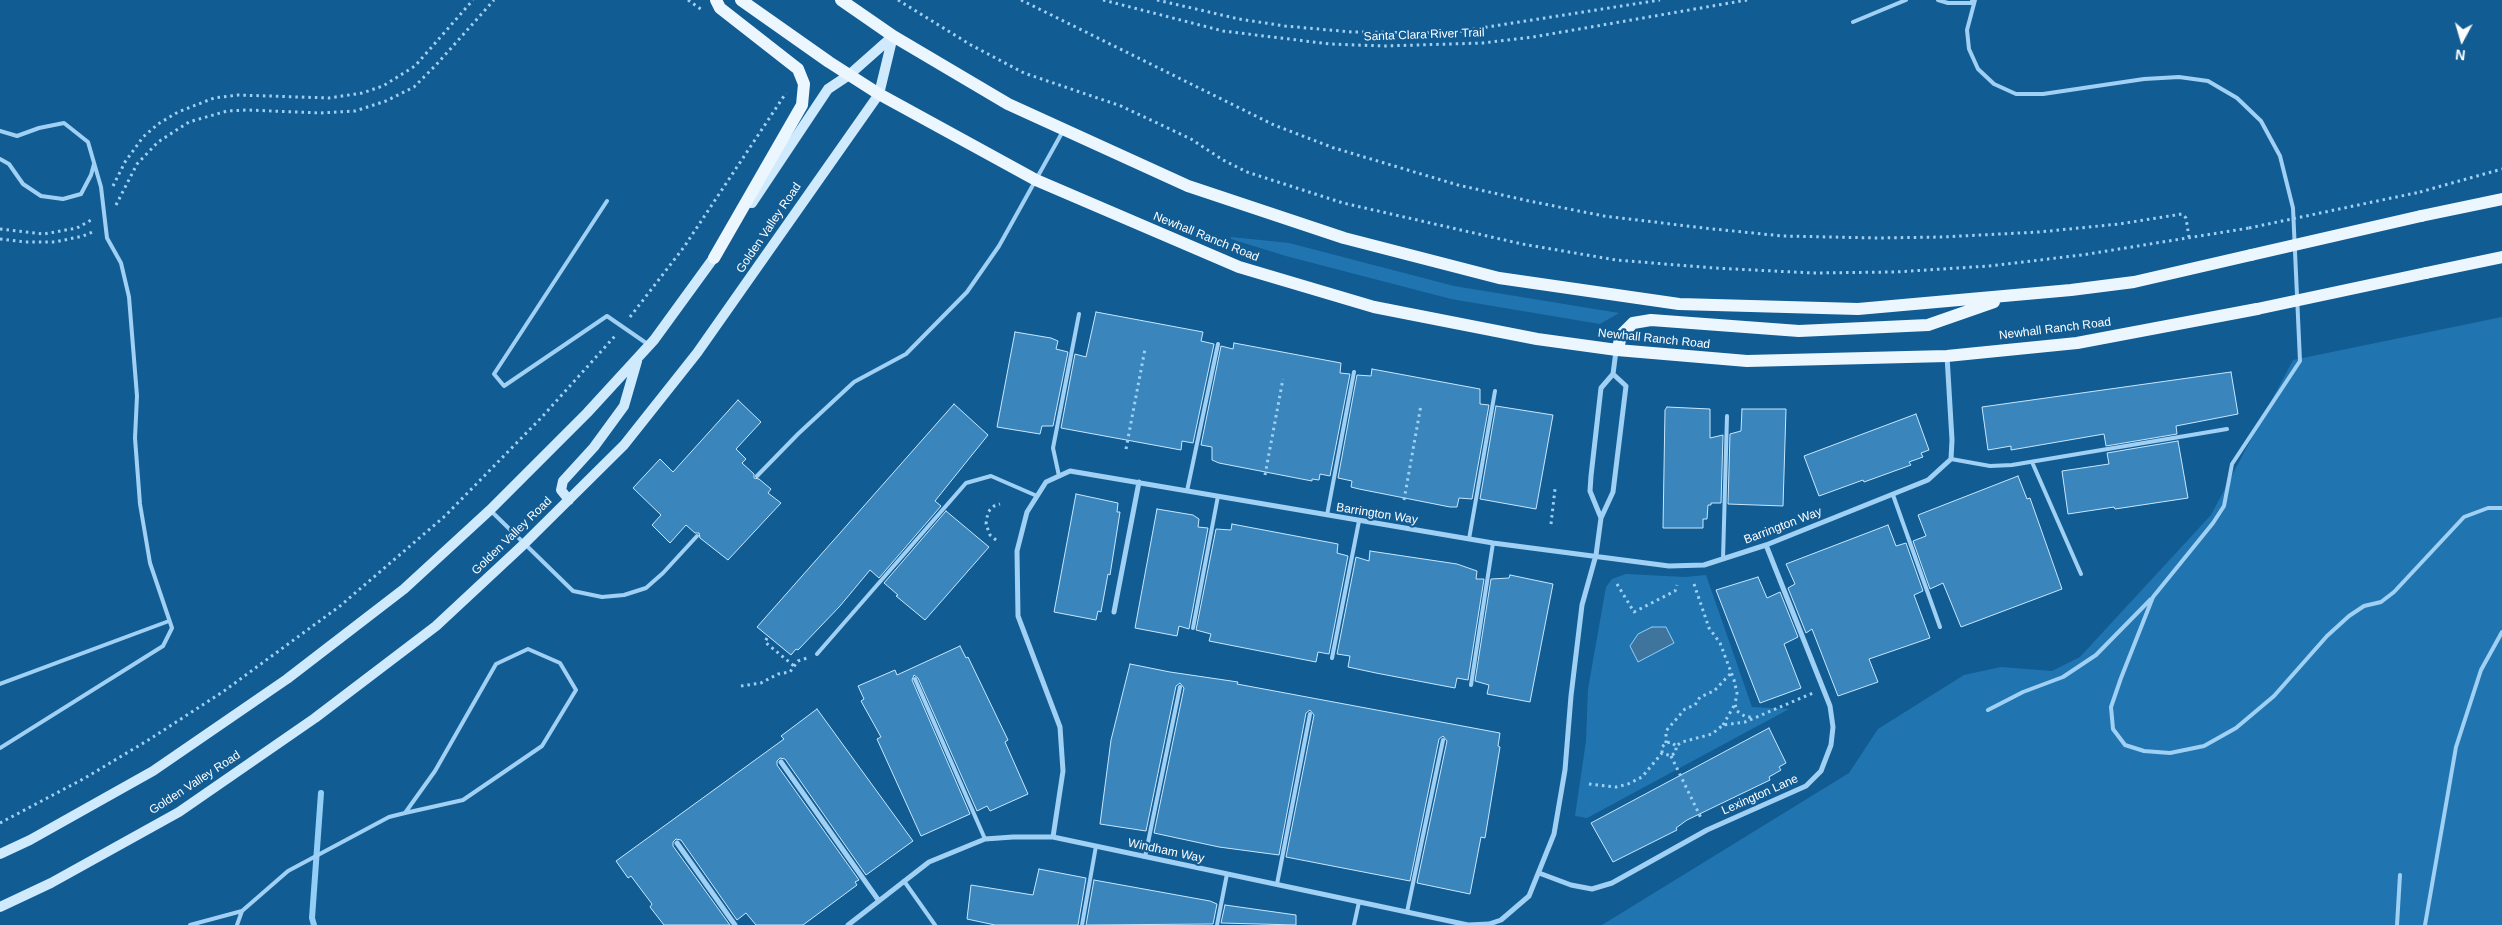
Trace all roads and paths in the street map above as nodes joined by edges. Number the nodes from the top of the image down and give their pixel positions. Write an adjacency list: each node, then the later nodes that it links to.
1 (473, 0): 28 (path)
2 (494, 0): 29 (path)
3 (716, 0): 34 (main road)
4 (741, 0): 17 (main road)
5 (841, 0): 16 (main road)
6 (898, 0): 31 (path)
7 (1021, 0): 31 (path)
8 (1103, 0): 11 (path, Santa Clara River Trail)
9 (1157, 0): 10 (path)
10 (1660, 0)
11 (1746, 0)
12 (1906, 0): 15 (lane)
13 (1938, 0): 14 (lane)
14 (1974, 1): 84 (lane)
15 (1853, 22)
16 (893, 36): 17 (main road); 19 (main road, Golden Valley Road); 20 (main road)
17 (849, 74): 19 (main road, Newhall Ranch Road); 34 (main road)
18 (791, 86): 37 (path)
19 (879, 94): 25 (main road, Newhall Ranch Road); 63 (main road, Golden Valley Road)
20 (1064, 129): 25 (lane); 35 (main road)
21 (0, 131): 23 (lane)
22 (0, 159): 23 (lane)
23 (94, 162): 28 (lane)
24 (2502, 170): 31 (path, bridge)
25 (1036, 180): 41 (main road, Newhall Ranch Road); 55 (lane)
26 (2502, 199): 35 (main road, bridge)
27 (607, 201): 37 (lane)
28 (104, 204): 29 (lane); 30 (path)
29 (106, 221): 32 (path); 86 (lane)
30 (0, 229)
31 (2189, 237)
32 (0, 239)
33 (2502, 257): 42 (main road, Newhall Ranch Road, bridge)
34 (714, 258): 39 (main road)
35 (2013, 296): 41 (main road)
36 (1079, 314): 56 (lane)
37 (623, 327): 39 (lane); 116 (path)
38 (1218, 344): 59 (lane)
39 (649, 345): 43 (main road)
40 (1145, 349): 51 (path)
41 (1616, 350): 42 (main road, Newhall Ranch Road); 45 (street)
42 (1947, 356): 52 (street)
43 (638, 358): 63 (main road); 67 (main road)
44 (1354, 372): 68 (lane)
45 (1613, 374): 69 (street); 69 (street)
46 (1283, 379): 54 (path)
47 (1495, 391): 73 (lane)
48 (1421, 405): 64 (path)
49 (1727, 416): 79 (lane)
50 (2227, 429): 53 (lane)
51 (1126, 450)
52 (1951, 459): 53 (lane); 60 (street, Barrington Way)
53 (2032, 462): 80 (lane)
54 (1266, 475)
55 (756, 476)
56 (1059, 476): 57 (street, Barrington Way); 61 (street)
57 (1138, 482): 59 (street, Barrington Way); 85 (street)
58 (1554, 489): 71 (path)
59 (1187, 491): 62 (street, Barrington Way)
60 (1893, 494): 77 (street, Barrington Way); 87 (lane)
61 (1037, 496): 91 (lane); 118 (street)
62 (1218, 496): 68 (street, Barrington Way); 88 (lane)
63 (568, 500): 76 (main road, Golden Valley Road)
64 (1404, 500)
65 (1000, 504): 74 (path)
66 (2502, 508): 84 (lane)
67 (490, 510): 76 (lane); 122 (main road)
68 (1327, 515): 70 (street, Barrington Way)
69 (1601, 518): 78 (street)
70 (1358, 521): 73 (street, Barrington Way); 92 (lane)
71 (1551, 524)
72 (698, 536): 76 (lane)
73 (1468, 539): 75 (street, Barrington Way)
74 (996, 540)
75 (1493, 543): 78 (street, Barrington Way); 98 (lane)
76 (523, 545): 131 (main road, Golden Valley Road)
77 (1766, 545): 79 (street, Barrington Way); 101 (street, Lexington Lane)
78 (1596, 555): 79 (street, Barrington Way); 124 (street)
79 (1723, 559)
80 (2081, 574)
81 (1617, 584): 83 (path)
82 (1694, 584): 95 (path)
83 (1677, 585)
84 (2153, 597): 103 (lane)
85 (1114, 612)
86 (169, 621): 97 (lane); 110 (lane)
87 (1940, 627)
88 (1193, 628)
89 (2502, 632): 143 (lane)
90 (767, 638): 94 (path)
91 (817, 654)
92 (1332, 658)
93 (798, 661): 94 (path)
94 (794, 666): 99 (path)
95 (1731, 672): 102 (path); 108 (path)
96 (915, 679): 119 (lane)
97 (0, 684)
98 (1471, 685)
99 (741, 686)
100 (1180, 687): 123 (lane)
101 (1823, 688): 105 (path); 117 (street, Lexington Lane)
102 (1735, 704): 105 (path); 106 (path)
103 (1988, 710)
104 (1310, 714): 128 (lane)
105 (1755, 717): 106 (path)
106 (1723, 725): 109 (path)
107 (1443, 740): 133 (lane)
108 (1666, 743): 109 (path); 111 (path)
109 (1676, 746): 112 (path)
110 (0, 748)
111 (1662, 753): 112 (path); 114 (path)
112 (1672, 756): 117 (path)
113 (781, 762): 129 (street)
114 (1589, 784)
115 (405, 813): 115 (lane); 132 (lane)
116 (0, 822)
117 (1707, 830): 124 (street, Lexington Lane)
118 (1053, 837): 119 (street, Windham Way); 121 (street, Windham Way)
119 (985, 839): 127 (street, Windham Way)
120 (677, 843): 136 (street)
121 (1096, 846): 123 (street, Windham Way); 139 (lane)
122 (0, 854)
123 (1146, 856): 125 (street, Windham Way)
124 (1539, 873): 133 (street, Windham Way)
125 (1227, 874): 128 (street, Windham Way); 140 (lane)
126 (2400, 875): 142 (lane)
127 (904, 881): 129 (street, Windham Way); 138 (lane)
128 (1277, 884): 130 (street, Windham Way)
129 (880, 900): 137 (street, Windham Way)
130 (1359, 902): 133 (street, Windham Way); 141 (lane)
131 (0, 907)
132 (242, 911): 134 (lane); 135 (lane)
133 (1407, 912)
134 (190, 925)
135 (237, 925)
136 (735, 925)
137 (848, 925)
138 (935, 925)
139 (1082, 925)
140 (1217, 925)
141 (1354, 925)
142 (2397, 925)
143 (2425, 925)

